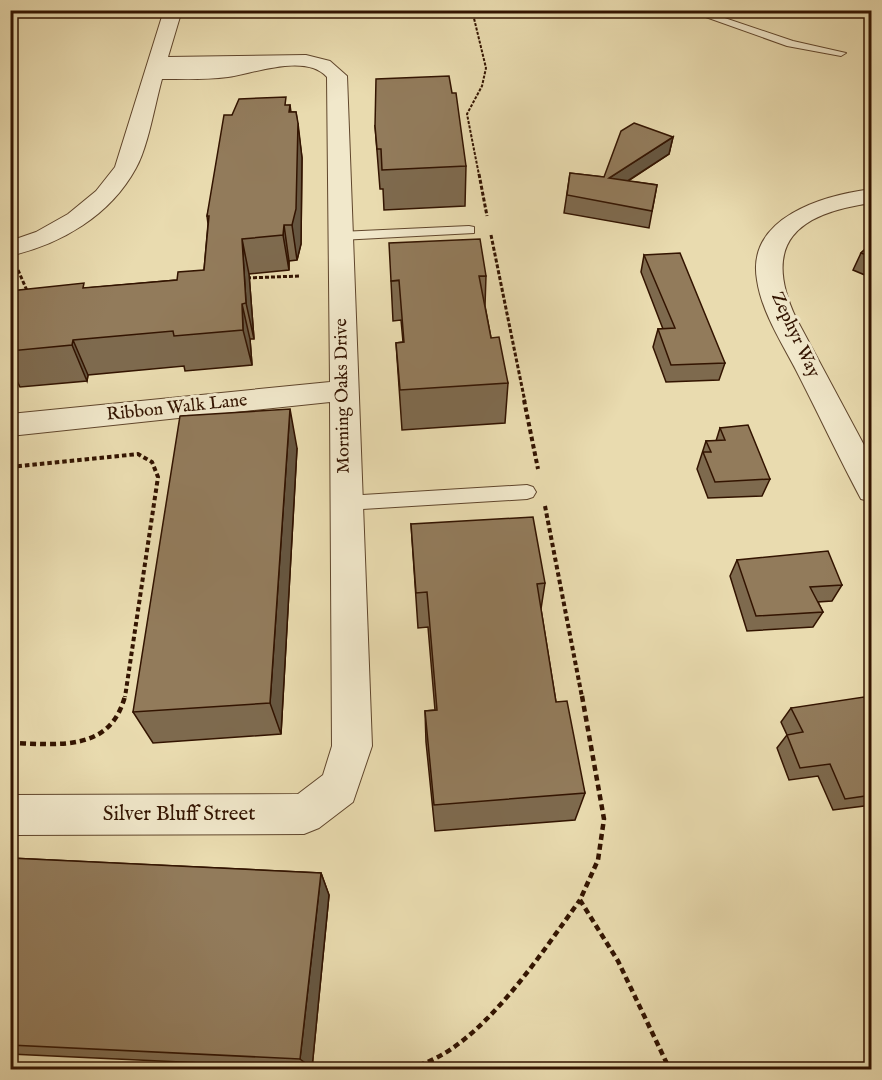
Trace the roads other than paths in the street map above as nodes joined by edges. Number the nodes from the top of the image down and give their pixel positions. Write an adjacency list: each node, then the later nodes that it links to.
1 (173, 10): 4 (street)
2 (690, 10): 3 (lane)
3 (841, 53)
4 (157, 69): 7 (street, Morning Oaks Drive); 8 (street)
5 (872, 196): 12 (street, Zephyr Way)
6 (469, 230): 7 (lane)
7 (340, 236): 9 (street, Morning Oaks Drive)
8 (14, 259)
9 (343, 391): 10 (street, Ribbon Walk Lane); 13 (street, Morning Oaks Drive)
10 (10, 425)
11 (533, 486): 13 (lane)
12 (872, 490)
13 (346, 503): 14 (street, Morning Oaks Drive)
14 (339, 788): 15 (street, Silver Bluff Street)
15 (10, 815)

